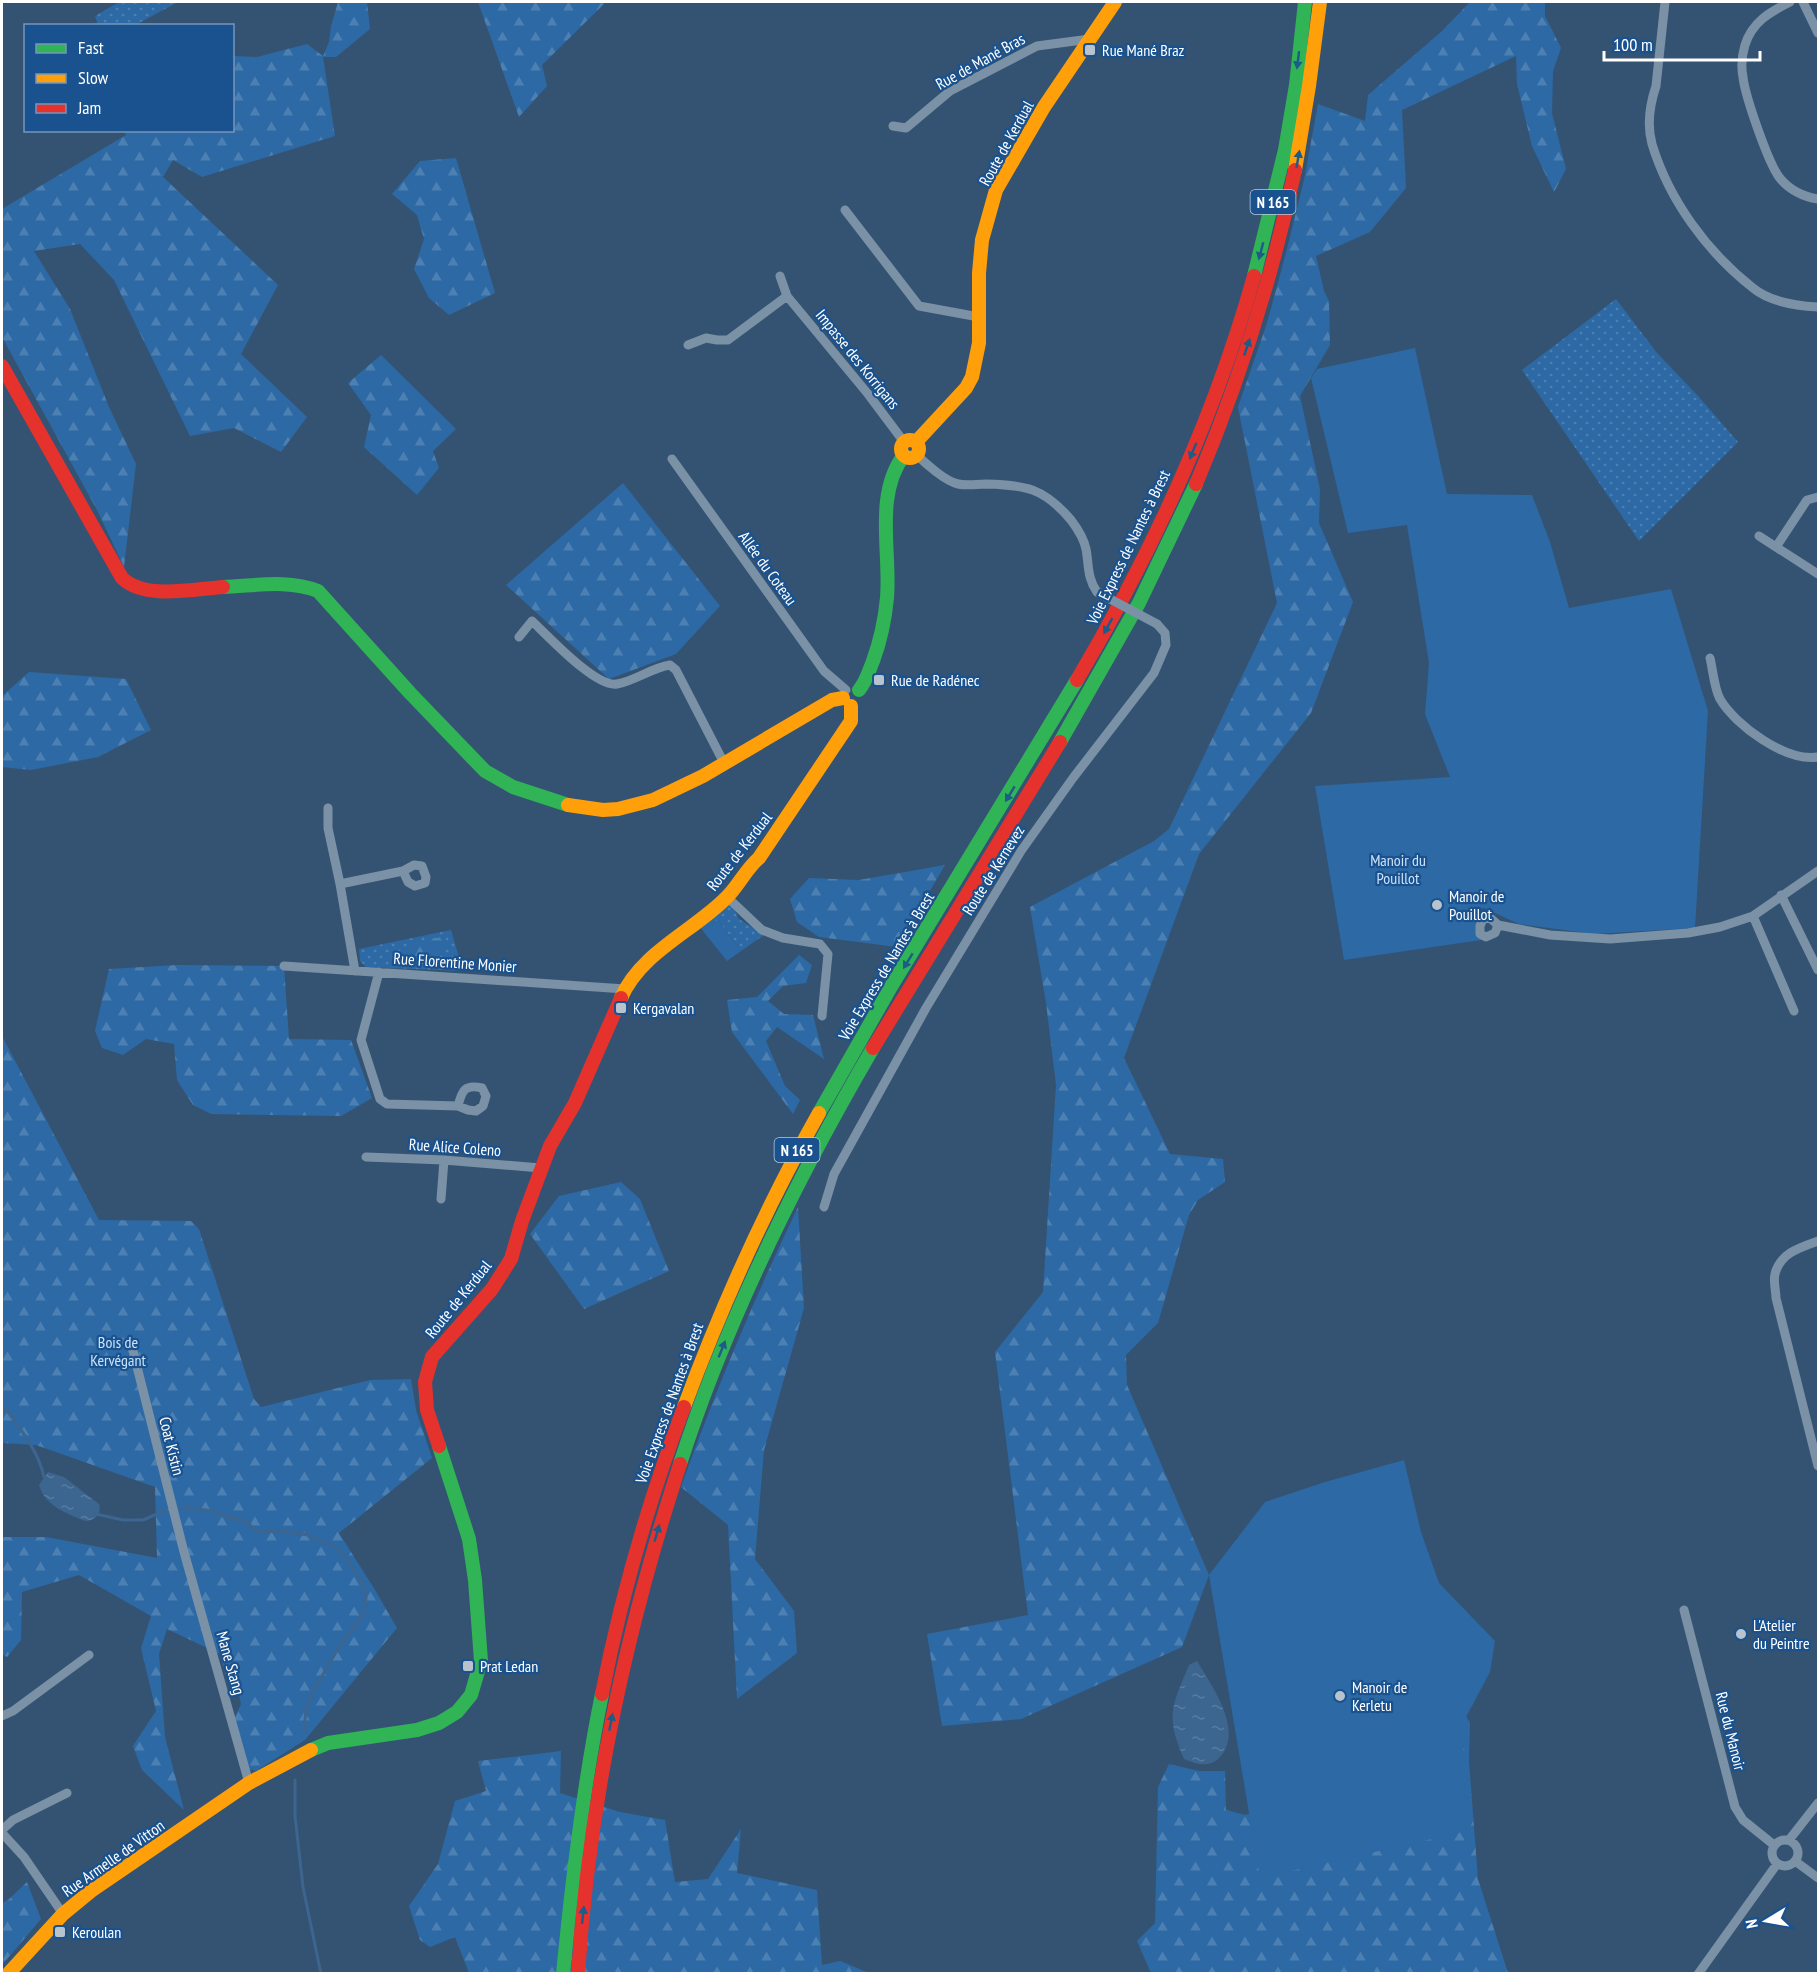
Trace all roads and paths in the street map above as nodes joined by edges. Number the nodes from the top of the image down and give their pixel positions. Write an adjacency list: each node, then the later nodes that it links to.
1 (1116, 2): 8 (main road, Route de Kerdual)
2 (1305, 2): 69 (main road, Voie Express de Nantes à Brest / N 165, one-way to 69)
3 (1320, 2): 70 (main road, Voie Express de Nantes à Brest / N 165, one-way to 3)
4 (1665, 2): 14 (street)
5 (1790, 2): 10 (street)
6 (1803, 2): 7 (street)
7 (1818, 33)
8 (1090, 39): 9 (street, Rue de Mané Bras); 15 (main road, Route de Kerdual)
9 (894, 126)
10 (1818, 199)
11 (845, 210): 15 (street)
12 (780, 276): 13 (street, Impasse des Korrigans)
13 (787, 296): 16 (street); 18 (street, Impasse des Korrigans)
14 (1818, 307)
15 (979, 317): 18 (main road, Route de Kerdual)
16 (688, 345)
17 (2, 366): 29 (main road)
18 (910, 449): 24 (street, Impasse des Korrigans); 27 (main road, Route de Kerdual)
19 (672, 459): 27 (street, Allée du Coteau)
20 (1818, 497): 22 (street)
21 (1759, 536): 22 (street)
22 (1776, 547): 23 (street)
23 (1818, 574)
24 (1097, 592): 50 (street, Route de Kernevez, bridge)
25 (519, 636): 29 (street)
26 (1710, 658): 28 (street)
27 (850, 696): 29 (main road); 35 (main road, Route de Kerdual)
28 (1818, 757)
29 (724, 763)
30 (328, 808): 33 (street)
31 (403, 871): 33 (street)
32 (1818, 871): 34 (street)
33 (340, 884): 40 (street)
34 (1781, 895): 36 (street); 39 (street)
35 (727, 897): 42 (main road, Route de Kerdual); 44 (street)
36 (1753, 916): 37 (street); 43 (street)
37 (1498, 926)
38 (284, 966): 40 (street, Rue Florentine Monier)
39 (1818, 970)
40 (356, 971): 41 (street, Rue Florentine Monier)
41 (379, 972): 42 (street, Rue Florentine Monier); 45 (street)
42 (625, 989): 48 (main road, Route de Kerdual)
43 (1794, 1011)
44 (822, 1016)
45 (458, 1106)
46 (366, 1157): 47 (street, Rue Alice Coleno)
47 (444, 1160): 48 (street, Rue Alice Coleno); 49 (street)
48 (541, 1168): 58 (main road, Route de Kerdual)
49 (441, 1199)
50 (824, 1207)
51 (1818, 1241): 53 (street)
52 (132, 1347): 54 (street, Coat Kistin)
53 (1818, 1466)
54 (184, 1552): 58 (street, Mane Stang)
55 (1684, 1610): 63 (street, Rue du Manoir)
56 (89, 1655): 57 (street)
57 (2, 1716)
58 (249, 1783): 67 (main road, Rue Armelle de Vitton)
59 (67, 1793): 61 (street)
60 (1818, 1803): 62 (street)
61 (2, 1832): 67 (street)
62 (1789, 1840): 63 (street); 64 (street)
63 (1774, 1845): 65 (street)
64 (1795, 1861): 65 (street); 66 (street)
65 (1777, 1864): 71 (street)
66 (1818, 1878)
67 (63, 1914): 68 (main road, Rue Armelle de Vitton)
68 (8, 1974)
69 (563, 1974)
70 (578, 1974)
71 (1698, 1974)

